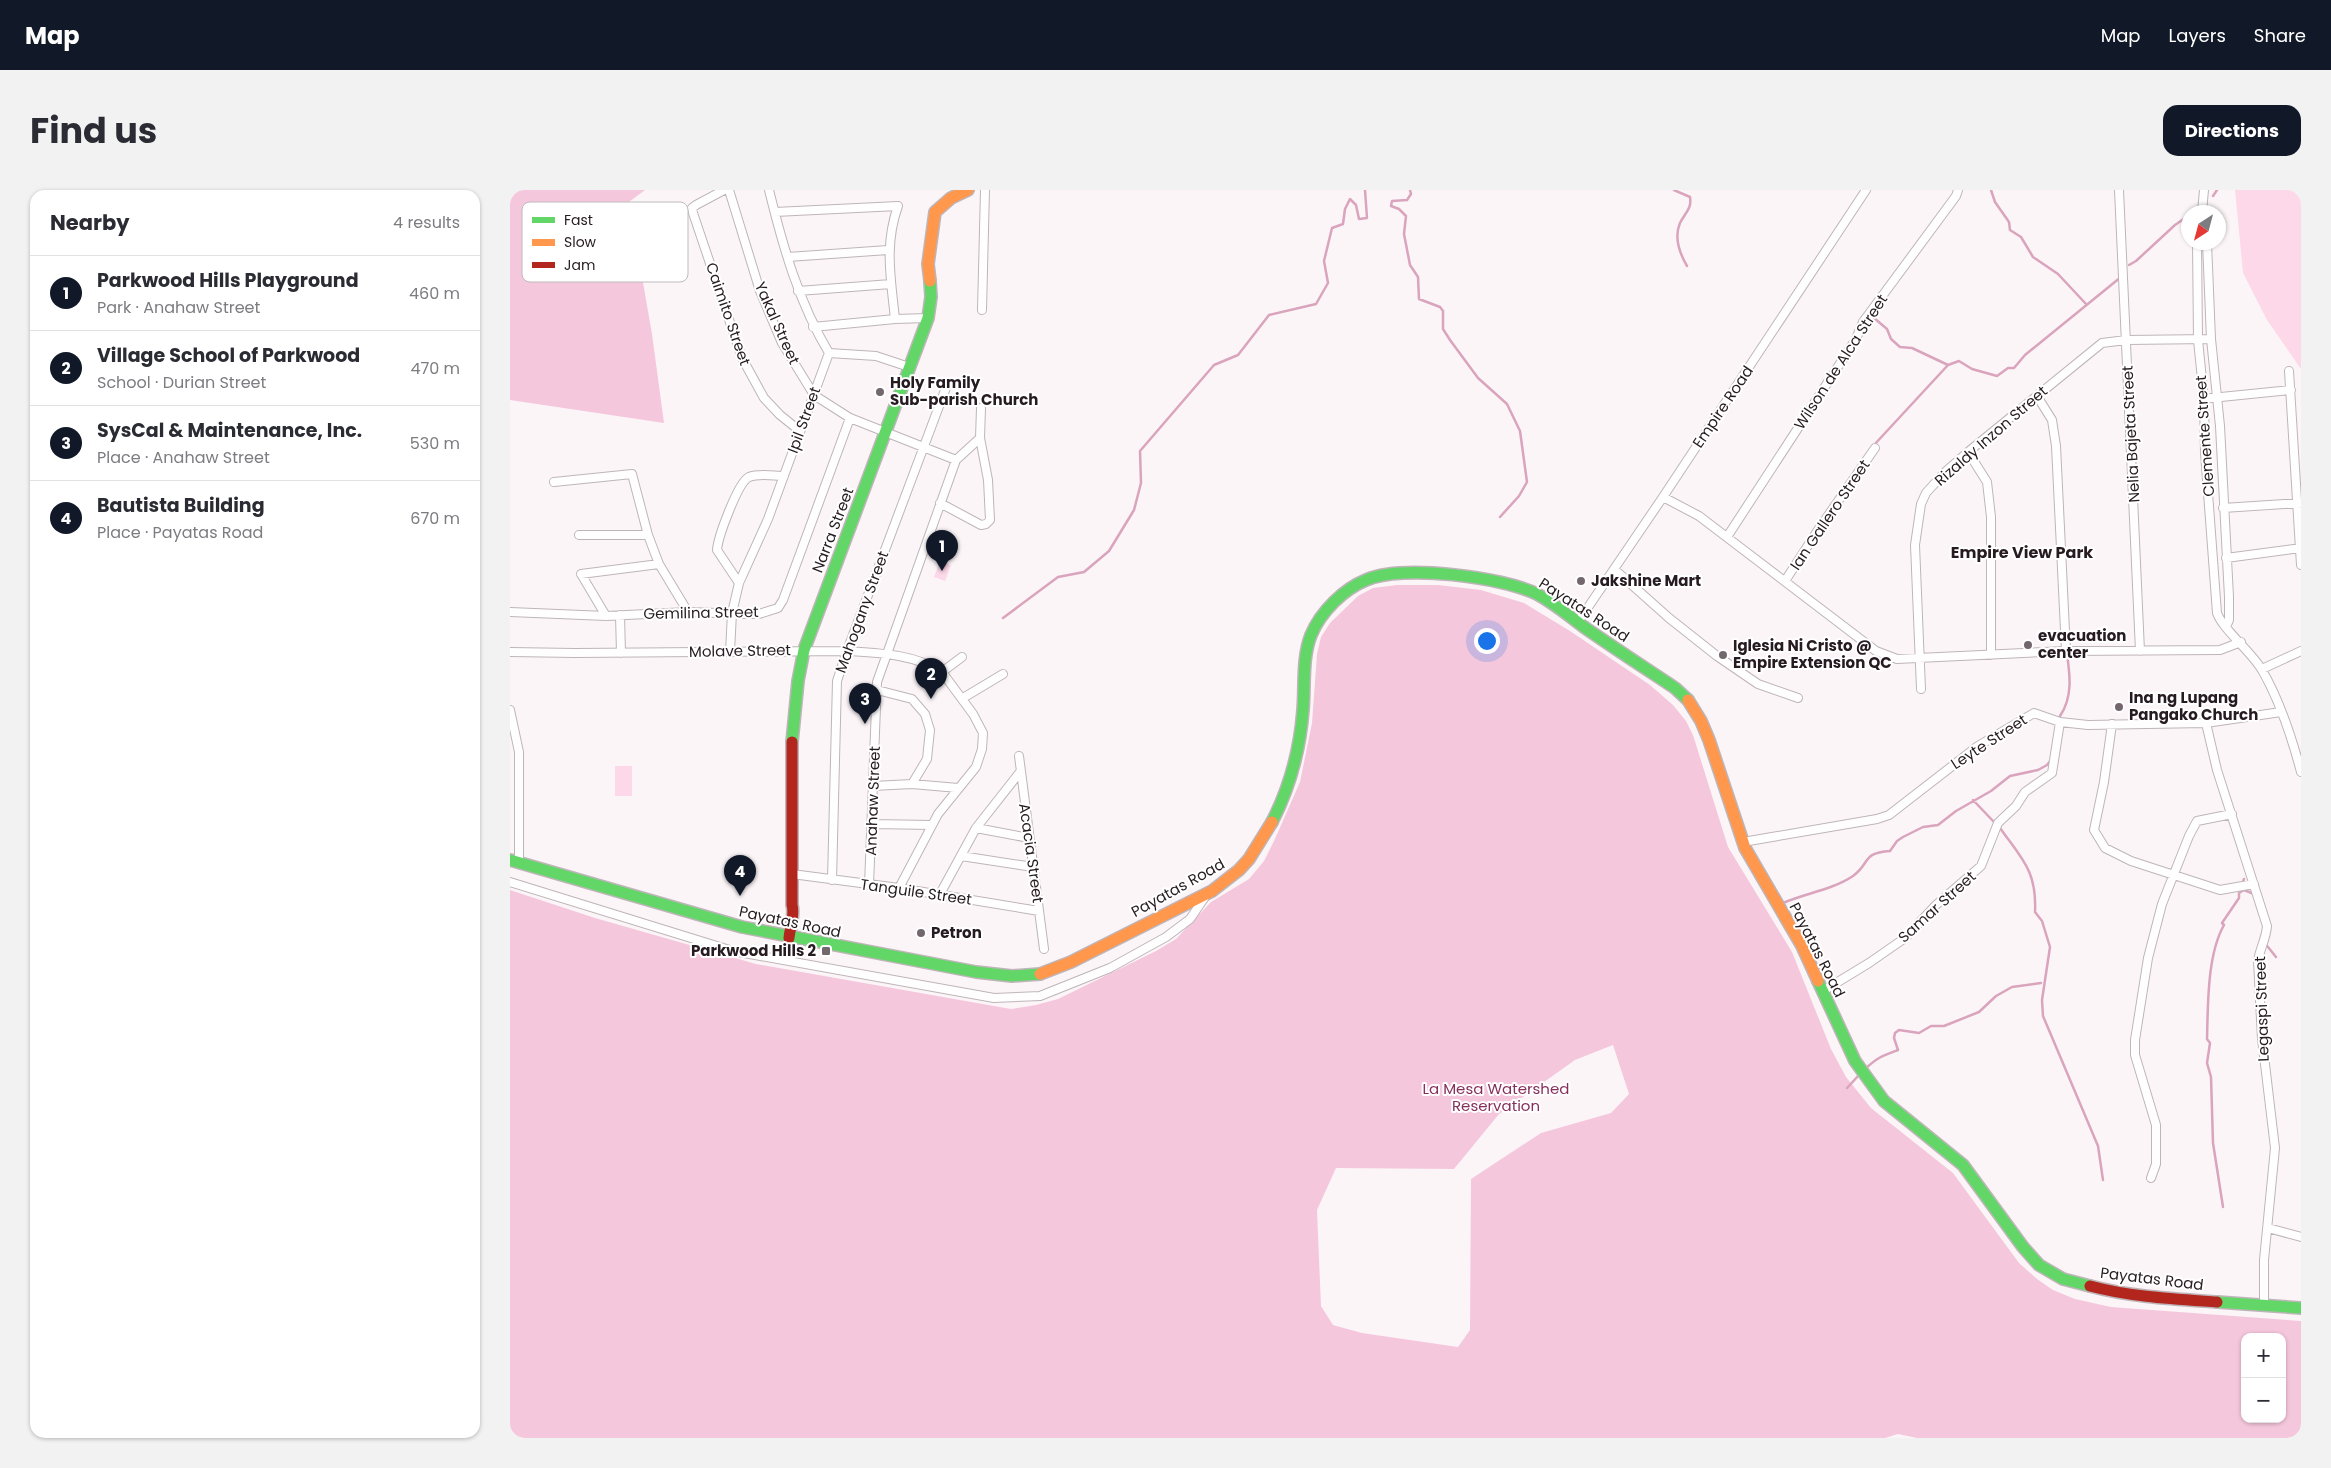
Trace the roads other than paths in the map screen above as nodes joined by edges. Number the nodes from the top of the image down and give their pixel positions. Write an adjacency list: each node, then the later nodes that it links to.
1 (724, 190): 36 (street, Caimito Street)
2 (728, 190): 30 (street, Yakal Street)
3 (769, 190): 11 (street)
4 (968, 190): 19 (main road, Narra Street)
5 (984, 190): 18 (street)
6 (1866, 190): 47 (street, Empire Road)
7 (1958, 190): 53 (street, Wilson de Alca Street)
8 (2119, 190): 23 (street, Nelia Bajeta Street)
9 (2204, 190): 10 (street)
10 (2203, 205)
11 (774, 212): 12 (street); 15 (street)
12 (888, 250): 15 (street); 16 (street)
13 (2198, 250): 24 (street, Clemente Street)
14 (2207, 250): 22 (street, Clemente Street)
15 (788, 257): 17 (street)
16 (891, 284): 17 (street); 20 (street)
17 (798, 291): 21 (street)
18 (982, 310)
19 (928, 318): 20 (street); 26 (main road, Narra Street)
20 (895, 319): 21 (street)
21 (813, 327): 25 (street)
22 (2211, 339): 24 (street, Rizaldy Inzon Street); 32 (street, Clemente Street)
23 (2126, 340): 24 (street, Rizaldy Inzon Street); 31 (street, Rizaldy Inzon Street); 74 (street, Nelia Bajeta Street)
24 (2198, 340): 33 (street, Clemente Street)
25 (829, 354): 26 (street); 30 (street, Ipil Street)
26 (909, 367): 37 (main road, Narra Street)
27 (2289, 371): 29 (street)
28 (946, 385): 39 (street, Mahogany Street)
29 (2291, 390): 32 (street); 49 (street)
30 (814, 395): 35 (street, Yakal Street); 36 (street, Ipil Street)
31 (2038, 395): 41 (street, Rizaldy Inzon Street); 73 (street)
32 (2215, 397): 33 (street); 45 (street, Clemente Street)
33 (2204, 399): 46 (street, Clemente Street)
34 (981, 408): 38 (street)
35 (850, 418): 37 (street, Yakal Street); 65 (street, Gemilina Street)
36 (800, 431): 43 (street, Ipil Street)
37 (886, 433): 39 (street, Yakal Street); 71 (main road, Narra Street)
38 (980, 438): 42 (street); 48 (street)
39 (922, 446): 42 (street, Yakal Street); 72 (street, Mahogany Street)
40 (1875, 448): 61 (street, Ian Gallero Street)
41 (1968, 452): 80 (street); 82 (street, Rizaldy Inzon Street)
42 (956, 460): 48 (street, Anahaw Street)
43 (784, 476): 62 (street, Ipil Street); 62 (street)
44 (554, 482): 52 (street)
45 (2222, 494): 46 (street); 50 (street, Clemente Street)
46 (2209, 495): 54 (street, Clemente Street)
47 (1663, 497): 53 (street); 60 (street, Empire Road)
48 (940, 503): 79 (street, Anahaw Street)
49 (2299, 503): 50 (street); 56 (street)
50 (2223, 508): 55 (street, Clemente Street)
51 (579, 534): 52 (street)
52 (648, 535): 58 (street)
53 (1727, 537): 61 (street)
54 (2213, 541): 55 (street); 69 (street, Clemente Street)
55 (2225, 541): 57 (street, Clemente Street)
56 (2300, 549): 57 (street); 59 (street)
57 (2226, 558): 69 (street, Clemente Street)
58 (659, 564): 64 (street); 67 (street)
59 (2301, 564)
60 (1614, 569): 68 (street, Empire Road); 89 (street)
61 (1786, 581): 82 (street)
62 (739, 583): 65 (street, Ipil Street)
63 (510, 612): 67 (street, Gemilina Street)
64 (688, 612): 65 (street, Gemilina Street); 66 (street, Gemilina Street)
65 (732, 613): 77 (street, Ipil Street)
66 (620, 615): 67 (street, Gemilina Street); 78 (street)
67 (606, 616)
68 (1578, 622): 106 (main road, Payatas Road); 117 (main road, Payatas Road)
69 (2226, 627): 70 (street, Clemente Street)
70 (2241, 642): 74 (street); 83 (street, Clemente Street)
71 (804, 650): 72 (street, Molave Street); 77 (street, Molave Street); 110 (main road, Narra Street)
72 (847, 650): 79 (street, Molave Street); 112 (street, Mahogany Street)
73 (2066, 651): 74 (street); 80 (street)
74 (2140, 651)
75 (2301, 651): 83 (street)
76 (510, 652): 78 (street, Molave Street)
77 (730, 652): 78 (street, Molave Street)
78 (621, 653)
79 (888, 654): 84 (street, Molave Street); 87 (street, Anahaw Street)
80 (1991, 655): 82 (street)
81 (962, 657): 84 (street)
82 (1919, 659): 86 (street, Rizaldy Inzon Street)
83 (2262, 669): 91 (street, Clemente Street)
84 (942, 672): 88 (street)
85 (1003, 674): 88 (street)
86 (1921, 689)
87 (877, 690): 98 (street); 99 (street, Anahaw Street)
88 (962, 698): 100 (street)
89 (1798, 698)
90 (510, 710): 108 (street)
91 (2281, 712): 93 (street, Leyte Street); 97 (street, Clemente Street)
92 (2060, 722): 94 (street, Leyte Street); 106 (street, Leyte Street); 122 (street, Samar Street)
93 (2206, 723): 94 (street, Leyte Street); 101 (street, Legaspi Street)
94 (2112, 724): 111 (street)
95 (1019, 756): 96 (street, Acacia Street)
96 (1020, 772): 104 (street); 105 (street, Acacia Street)
97 (2301, 772)
98 (912, 784): 99 (street); 100 (street)
99 (873, 786): 102 (street, Anahaw Street)
100 (958, 788): 103 (street)
101 (2232, 814): 111 (street); 114 (street, Legaspi Street)
102 (872, 824): 103 (street); 115 (street, Anahaw Street)
103 (932, 825): 116 (street)
104 (976, 828): 105 (street); 107 (street)
105 (1030, 838): 109 (street, Acacia Street)
106 (1743, 842): 122 (main road, Payatas Road)
107 (961, 856): 109 (street); 118 (street)
108 (515, 862): 120 (main road, Payatas Road)
109 (1033, 867): 119 (street, Acacia Street)
110 (792, 874): 112 (street, Tanguile Street); 120 (main road, Narra Street)
111 (2175, 875): 114 (street); 123 (street)
112 (832, 880): 115 (street, Tanguile Street)
113 (510, 882): 117 (street)
114 (2254, 884): 124 (street, Legaspi Street)
115 (869, 885): 116 (street, Tanguile Street)
116 (899, 888): 118 (street, Tanguile Street)
117 (1208, 892): 120 (main road, Payatas Road)
118 (940, 894): 119 (street, Tanguile Street)
119 (1040, 911): 121 (street, Acacia Street)
120 (789, 938)
121 (1044, 949)
122 (1822, 991): 126 (main road, Payatas Road)
123 (2151, 1178)
124 (2268, 1228): 125 (street); 126 (street, Legaspi Street)
125 (2301, 1237)
126 (2264, 1306): 127 (main road, Payatas Road)
127 (2301, 1308)

